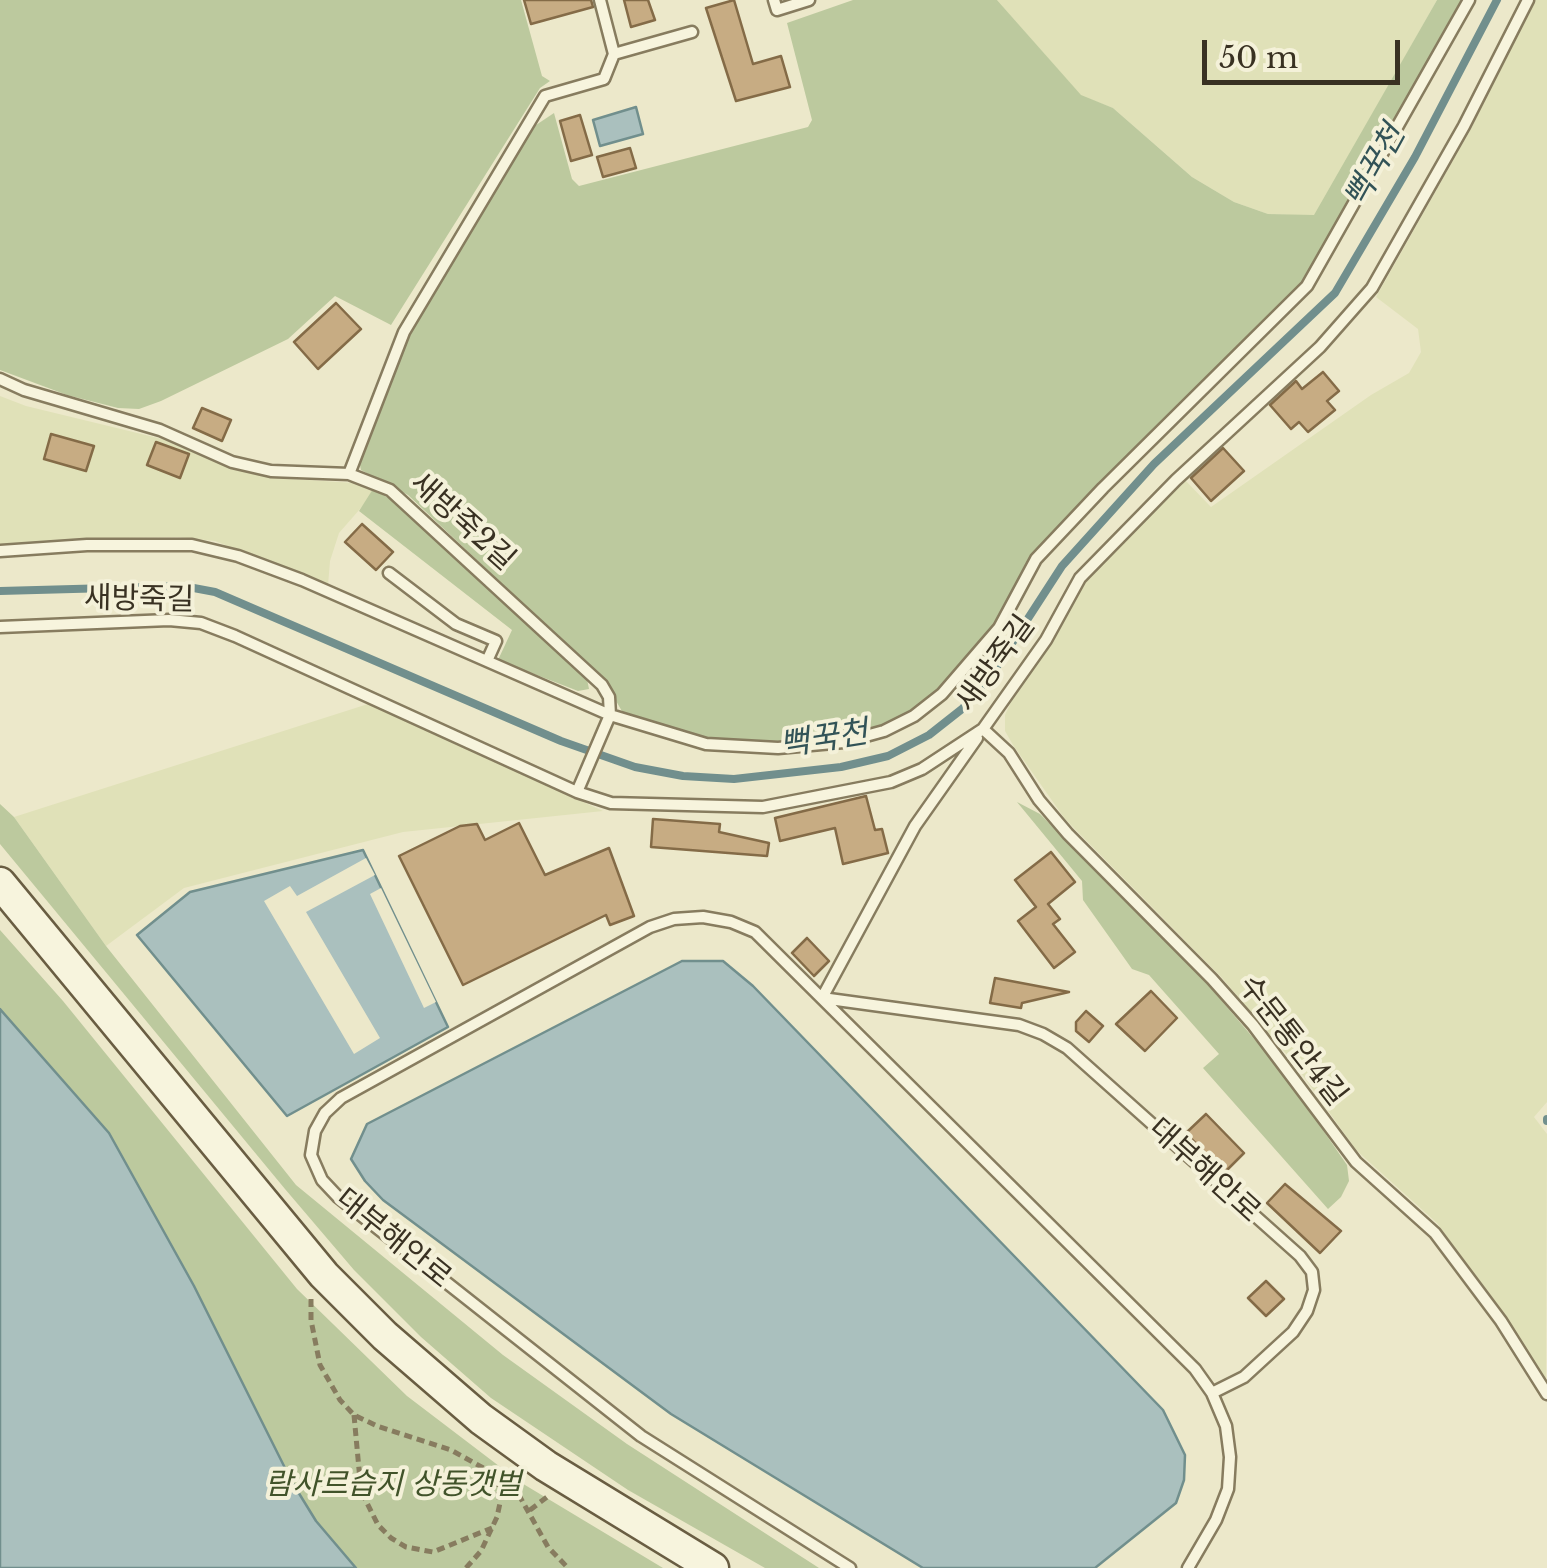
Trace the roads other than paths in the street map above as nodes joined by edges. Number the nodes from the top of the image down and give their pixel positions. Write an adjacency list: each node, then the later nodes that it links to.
1 (600, 0): 7 (lane)
2 (774, 0): 3 (lane)
3 (809, 0)
4 (1469, 0): 14 (lane, 새방죽길)
5 (1528, 0): 15 (lane, 새방죽길)
6 (692, 32): 7 (lane)
7 (614, 54): 9 (lane)
8 (0, 379): 9 (lane, 새방죽2길)
9 (349, 474): 14 (lane, 새방죽2길)
10 (0, 552): 13 (lane, 새방죽길)
11 (388, 573): 13 (lane)
12 (0, 627): 16 (lane, 새방죽길)
13 (487, 661): 14 (lane, 새방죽길)
14 (608, 719): 16 (lane)
15 (983, 729): 16 (lane, 새방죽길); 18 (lane); 20 (lane, 수문통안4길)
16 (576, 792)
17 (0, 883): 21 (street, 대부해안로)
18 (822, 998): 19 (lane, 대부해안로); 19 (lane, 대부해안로); 22 (lane, 대부해안로)
19 (1212, 1393): 23 (lane, 대부해안로)
20 (1547, 1394)
21 (713, 1568)
22 (850, 1568)
23 (1188, 1568)

